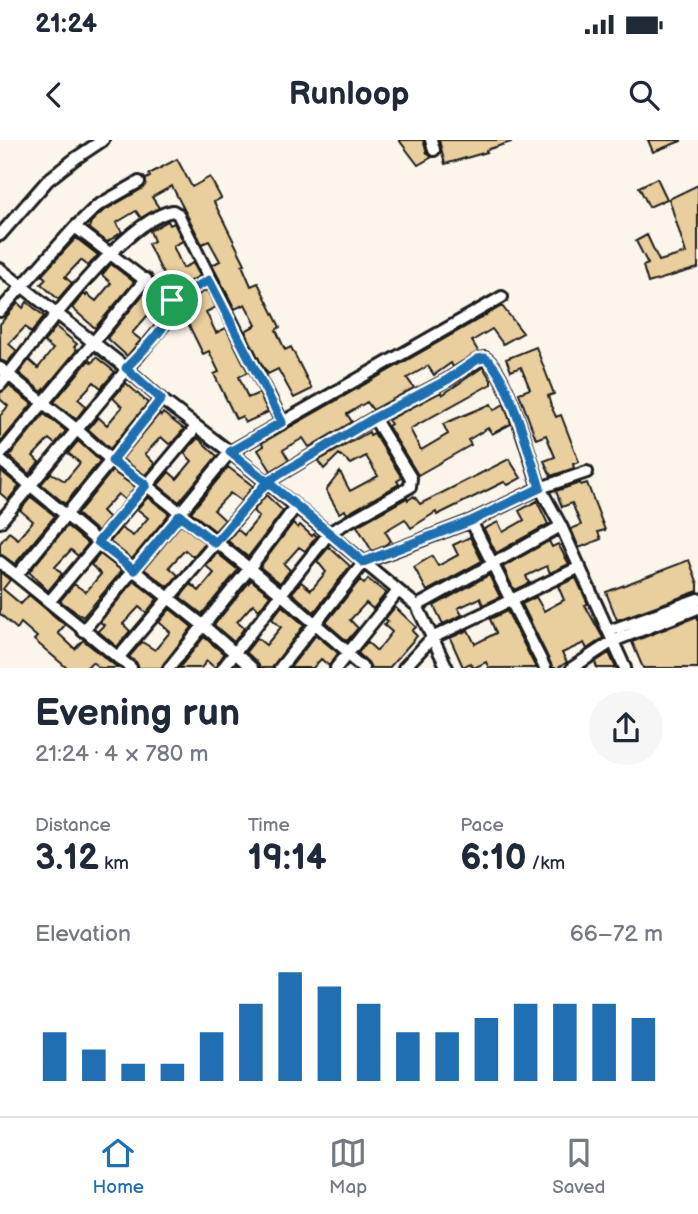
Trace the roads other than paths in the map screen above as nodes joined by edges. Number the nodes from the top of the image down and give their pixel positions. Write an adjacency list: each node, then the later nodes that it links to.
1 (103, 140): 4 (street)
2 (139, 182): 3 (street)
3 (75, 227): 5 (street); 9 (street)
4 (0, 234)
5 (112, 253): 7 (street); 8 (street); 13 (street)
6 (0, 269): 9 (street)
7 (146, 279): 11 (street); 14 (street)
8 (209, 280): 11 (street); 21 (street)
9 (22, 286): 12 (street); 13 (street)
10 (502, 297): 21 (street)
11 (172, 300): 15 (street)
12 (0, 311)
13 (57, 314): 14 (street); 16 (street)
14 (92, 341): 15 (street); 19 (street)
15 (126, 368): 18 (street); 23 (street)
16 (4, 371): 17 (street); 19 (street)
17 (0, 385)
18 (161, 399): 22 (street); 26 (street)
19 (41, 403): 23 (street); 25 (street)
20 (374, 418): 28 (street); 31 (street); 38 (street)
21 (282, 422): 24 (street)
22 (196, 427): 24 (street); 30 (street)
23 (76, 429): 26 (street); 29 (street)
24 (230, 452): 28 (street); 33 (street)
25 (0, 458): 29 (street)
26 (112, 461): 30 (street); 34 (street)
27 (587, 472): 31 (street)
28 (267, 482): 32 (street); 40 (street)
29 (29, 485): 34 (street); 36 (street)
30 (146, 485): 33 (street); 39 (street)
31 (540, 488): 35 (street); 37 (street)
32 (296, 506): 38 (street); 45 (street)
33 (180, 515): 40 (street); 46 (street)
34 (66, 516): 39 (street); 47 (street)
35 (471, 521): 42 (street); 43 (street)
36 (0, 522)
37 (561, 526): 43 (street); 44 (street)
38 (330, 532): 42 (street); 49 (street)
39 (98, 542): 46 (street); 53 (street)
40 (215, 543): 45 (street); 50 (street)
41 (0, 562): 47 (street)
42 (363, 562): 48 (street); 56 (street)
43 (494, 565): 52 (street); 54 (street)
44 (580, 567): 52 (street); 59 (street)
45 (249, 569): 49 (street); 57 (street)
46 (134, 570): 50 (street); 58 (street)
47 (17, 575): 53 (street)
48 (398, 591): 54 (street); 61 (street)
49 (282, 595): 56 (street); 62 (street)
50 (169, 598): 57 (street); 63 (street)
51 (698, 599): 59 (street)
52 (512, 600): 60 (street); 73 (street)
53 (49, 602): 58 (street)
54 (417, 606): 60 (street)
55 (698, 608): 59 (street)
56 (316, 624): 61 (street); 68 (street)
57 (204, 626): 62 (street); 65 (street)
58 (83, 631): 63 (street)
59 (611, 636): 74 (street); 75 (street)
60 (432, 638): 71 (street); 72 (street)
61 (348, 652): 69 (street); 70 (street)
62 (234, 654): 66 (street); 67 (street)
63 (118, 658): 64 (street)
64 (131, 668)
65 (169, 668)
66 (223, 668)
67 (252, 668)
68 (280, 668)
69 (336, 668)
70 (363, 668)
71 (404, 668)
72 (447, 668)
73 (545, 668)
74 (572, 668)
75 (625, 668)

